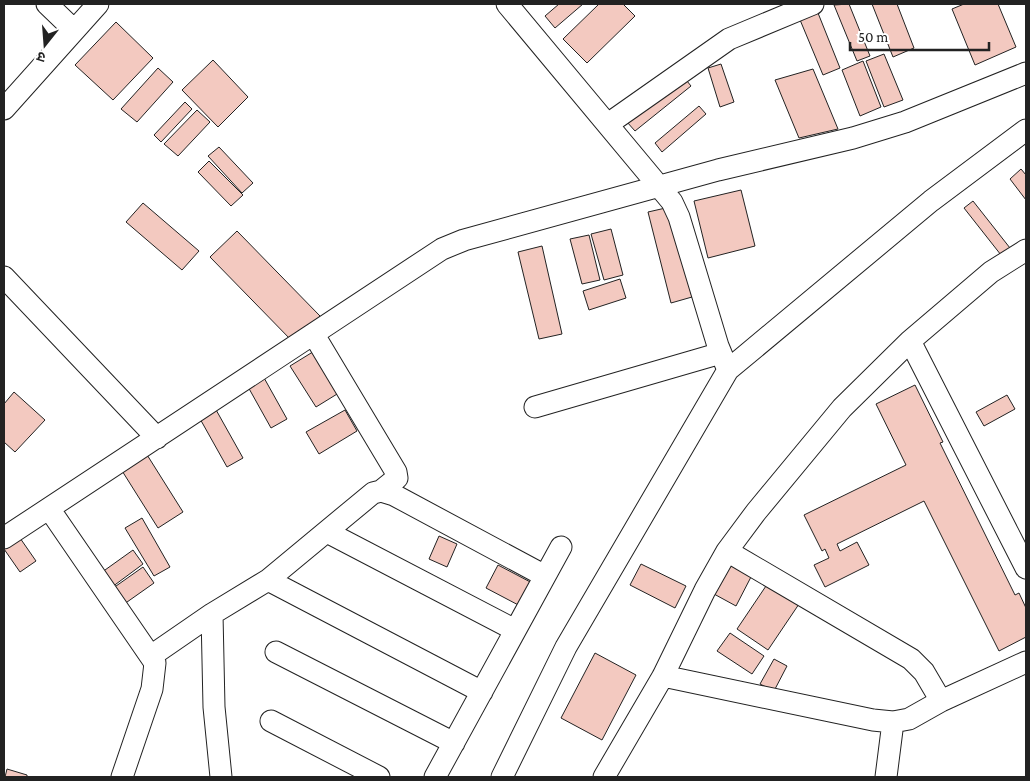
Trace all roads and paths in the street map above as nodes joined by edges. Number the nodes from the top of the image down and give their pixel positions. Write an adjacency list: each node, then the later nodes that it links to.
1 (47, 4): 5 (street)
2 (98, 4): 5 (street)
3 (507, 4): 8 (street)
4 (813, 4): 8 (street)
5 (74, 30): 7 (street)
6 (1026, 73): 10 (street)
7 (4, 109)
8 (608, 124): 10 (street)
9 (1026, 130): 15 (street)
10 (661, 187): 13 (street); 15 (street)
11 (1024, 257): 14 (street)
12 (4, 278): 17 (street)
13 (314, 335): 17 (street); 18 (street)
14 (910, 341): 23 (street); 24 (street)
15 (724, 362): 16 (street); 42 (street)
16 (535, 407)
17 (157, 438): 19 (street)
18 (381, 491): 20 (street); 25 (street)
19 (50, 510): 21 (street); 30 (street)
20 (327, 532): 26 (street); 28 (street)
21 (4, 538)
22 (561, 547): 25 (street)
23 (727, 551): 32 (street); 34 (street)
24 (1026, 568)
25 (545, 576): 28 (street)
26 (268, 580): 27 (street); 33 (street)
27 (212, 614): 30 (street); 39 (street)
28 (515, 630): 33 (street)
29 (276, 652): 37 (street)
30 (151, 656): 38 (street)
31 (1026, 662): 34 (street)
32 (663, 676): 36 (street); 43 (street)
33 (482, 692): 37 (street)
34 (941, 701): 36 (street)
35 (270, 721): 40 (street)
36 (893, 722): 44 (street)
37 (454, 743): 41 (street)
38 (122, 777)
39 (221, 777)
40 (379, 777)
41 (435, 777)
42 (502, 777)
43 (604, 777)
44 (886, 777)

